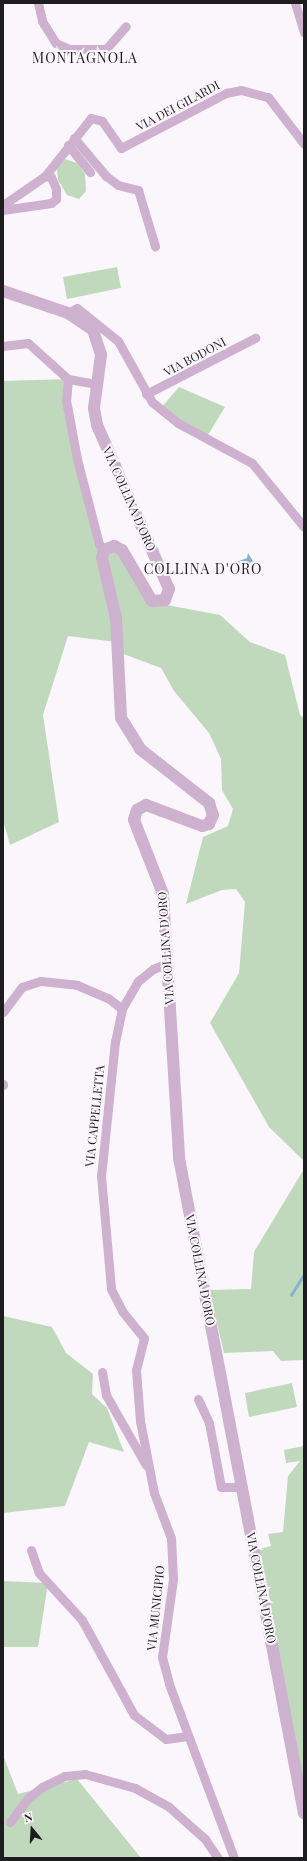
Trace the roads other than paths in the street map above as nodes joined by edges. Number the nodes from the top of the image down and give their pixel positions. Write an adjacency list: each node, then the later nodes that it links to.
1 (38, 3): 3 (street)
2 (295, 3): 4 (street)
3 (126, 26)
4 (304, 33)
5 (71, 141): 6 (street, VIA DEI GILARDI); 7 (street); 8 (street, VIA DEI GILARDI); 11 (street)
6 (304, 144)
7 (90, 172)
8 (45, 176): 9 (street, VIA DEI GILARDI); 10 (street)
9 (3, 205)
10 (3, 210)
11 (155, 246)
12 (3, 291): 13 (street, VIA COLLINA D'ORO)
13 (68, 313): 17 (street, VIA COLLINA D'ORO); 18 (street)
14 (254, 338): 18 (street, VIA BODONI)
15 (3, 346): 16 (street)
16 (68, 379): 17 (street); 20 (street)
17 (96, 384): 20 (street, VIA COLLINA D'ORO)
18 (146, 394): 19 (street)
19 (304, 527)
20 (104, 550): 21 (street, VIA COLLINA D'ORO)
21 (168, 963): 22 (street, VIA CAPPELLETTA); 28 (street, VIA COLLINA D'ORO)
22 (122, 1009): 23 (street); 24 (street, VIA CAPPELLETTA)
23 (3, 1012)
24 (112, 1294): 27 (street, VIA MUNICIPIO)
25 (102, 1372): 27 (street)
26 (198, 1399): 28 (street)
27 (147, 1466): 30 (street, VIA MUNICIPIO)
28 (242, 1487): 31 (street, VIA COLLINA D'ORO)
29 (31, 1550): 30 (street)
30 (188, 1736): 34 (street, VIA MUNICIPIO)
31 (304, 1813)
32 (10, 1822): 33 (street)
33 (218, 1858)
34 (234, 1858)

